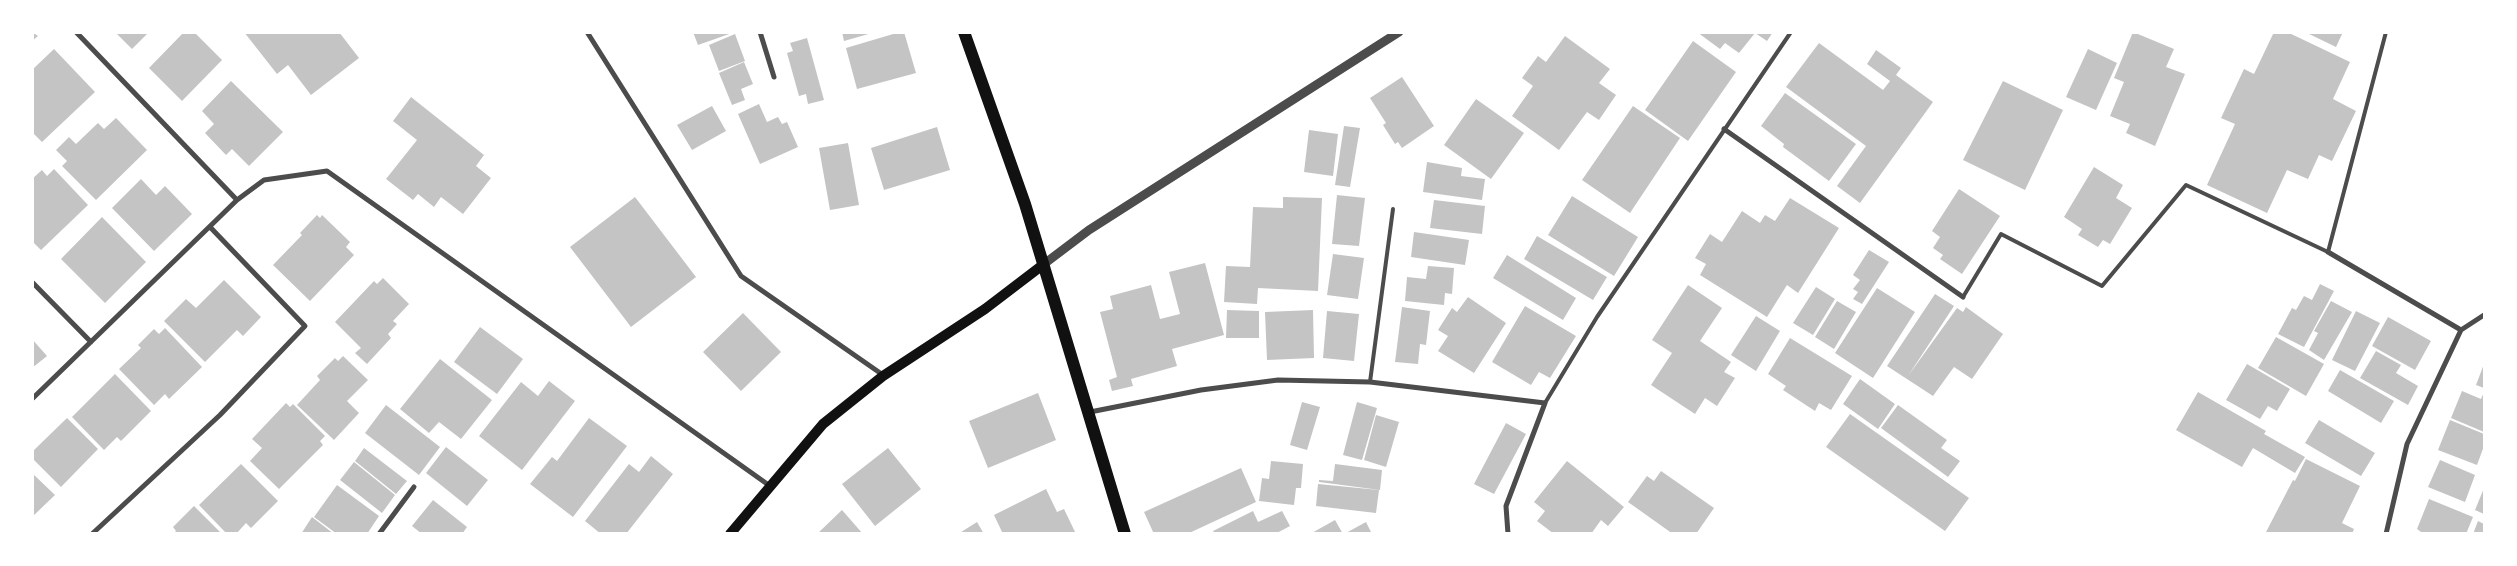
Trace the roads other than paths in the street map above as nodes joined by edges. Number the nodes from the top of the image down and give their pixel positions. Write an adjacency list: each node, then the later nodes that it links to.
1 (76, 32): 10 (street)
2 (587, 32): 20 (street)
3 (760, 32): 8 (street)
4 (964, 32): 14 (main road)
5 (1399, 32): 14 (street)
6 (1791, 32): 9 (lane)
7 (2386, 32): 13 (lane)
8 (774, 77)
9 (1724, 129): 16 (street); 23 (lane)
10 (237, 200): 12 (street); 25 (street)
11 (1393, 209): 21 (lane)
12 (210, 227): 19 (street); 27 (street)
13 (2328, 252): 16 (lane); 18 (street)
14 (1044, 264): 20 (main road); 24 (main road)
15 (32, 282): 19 (street)
16 (1963, 297)
17 (2484, 315): 18 (street)
18 (2460, 330): 32 (street)
19 (91, 342): 22 (street)
20 (883, 376): 25 (main road)
21 (1370, 382): 23 (street); 24 (street)
22 (32, 399)
23 (1545, 403): 31 (street)
24 (1087, 412): 30 (main road)
25 (770, 486): 29 (main road)
26 (414, 487): 28 (street)
27 (92, 534)
28 (379, 534)
29 (730, 534)
30 (1125, 534)
31 (1508, 534)
32 (2386, 534)

